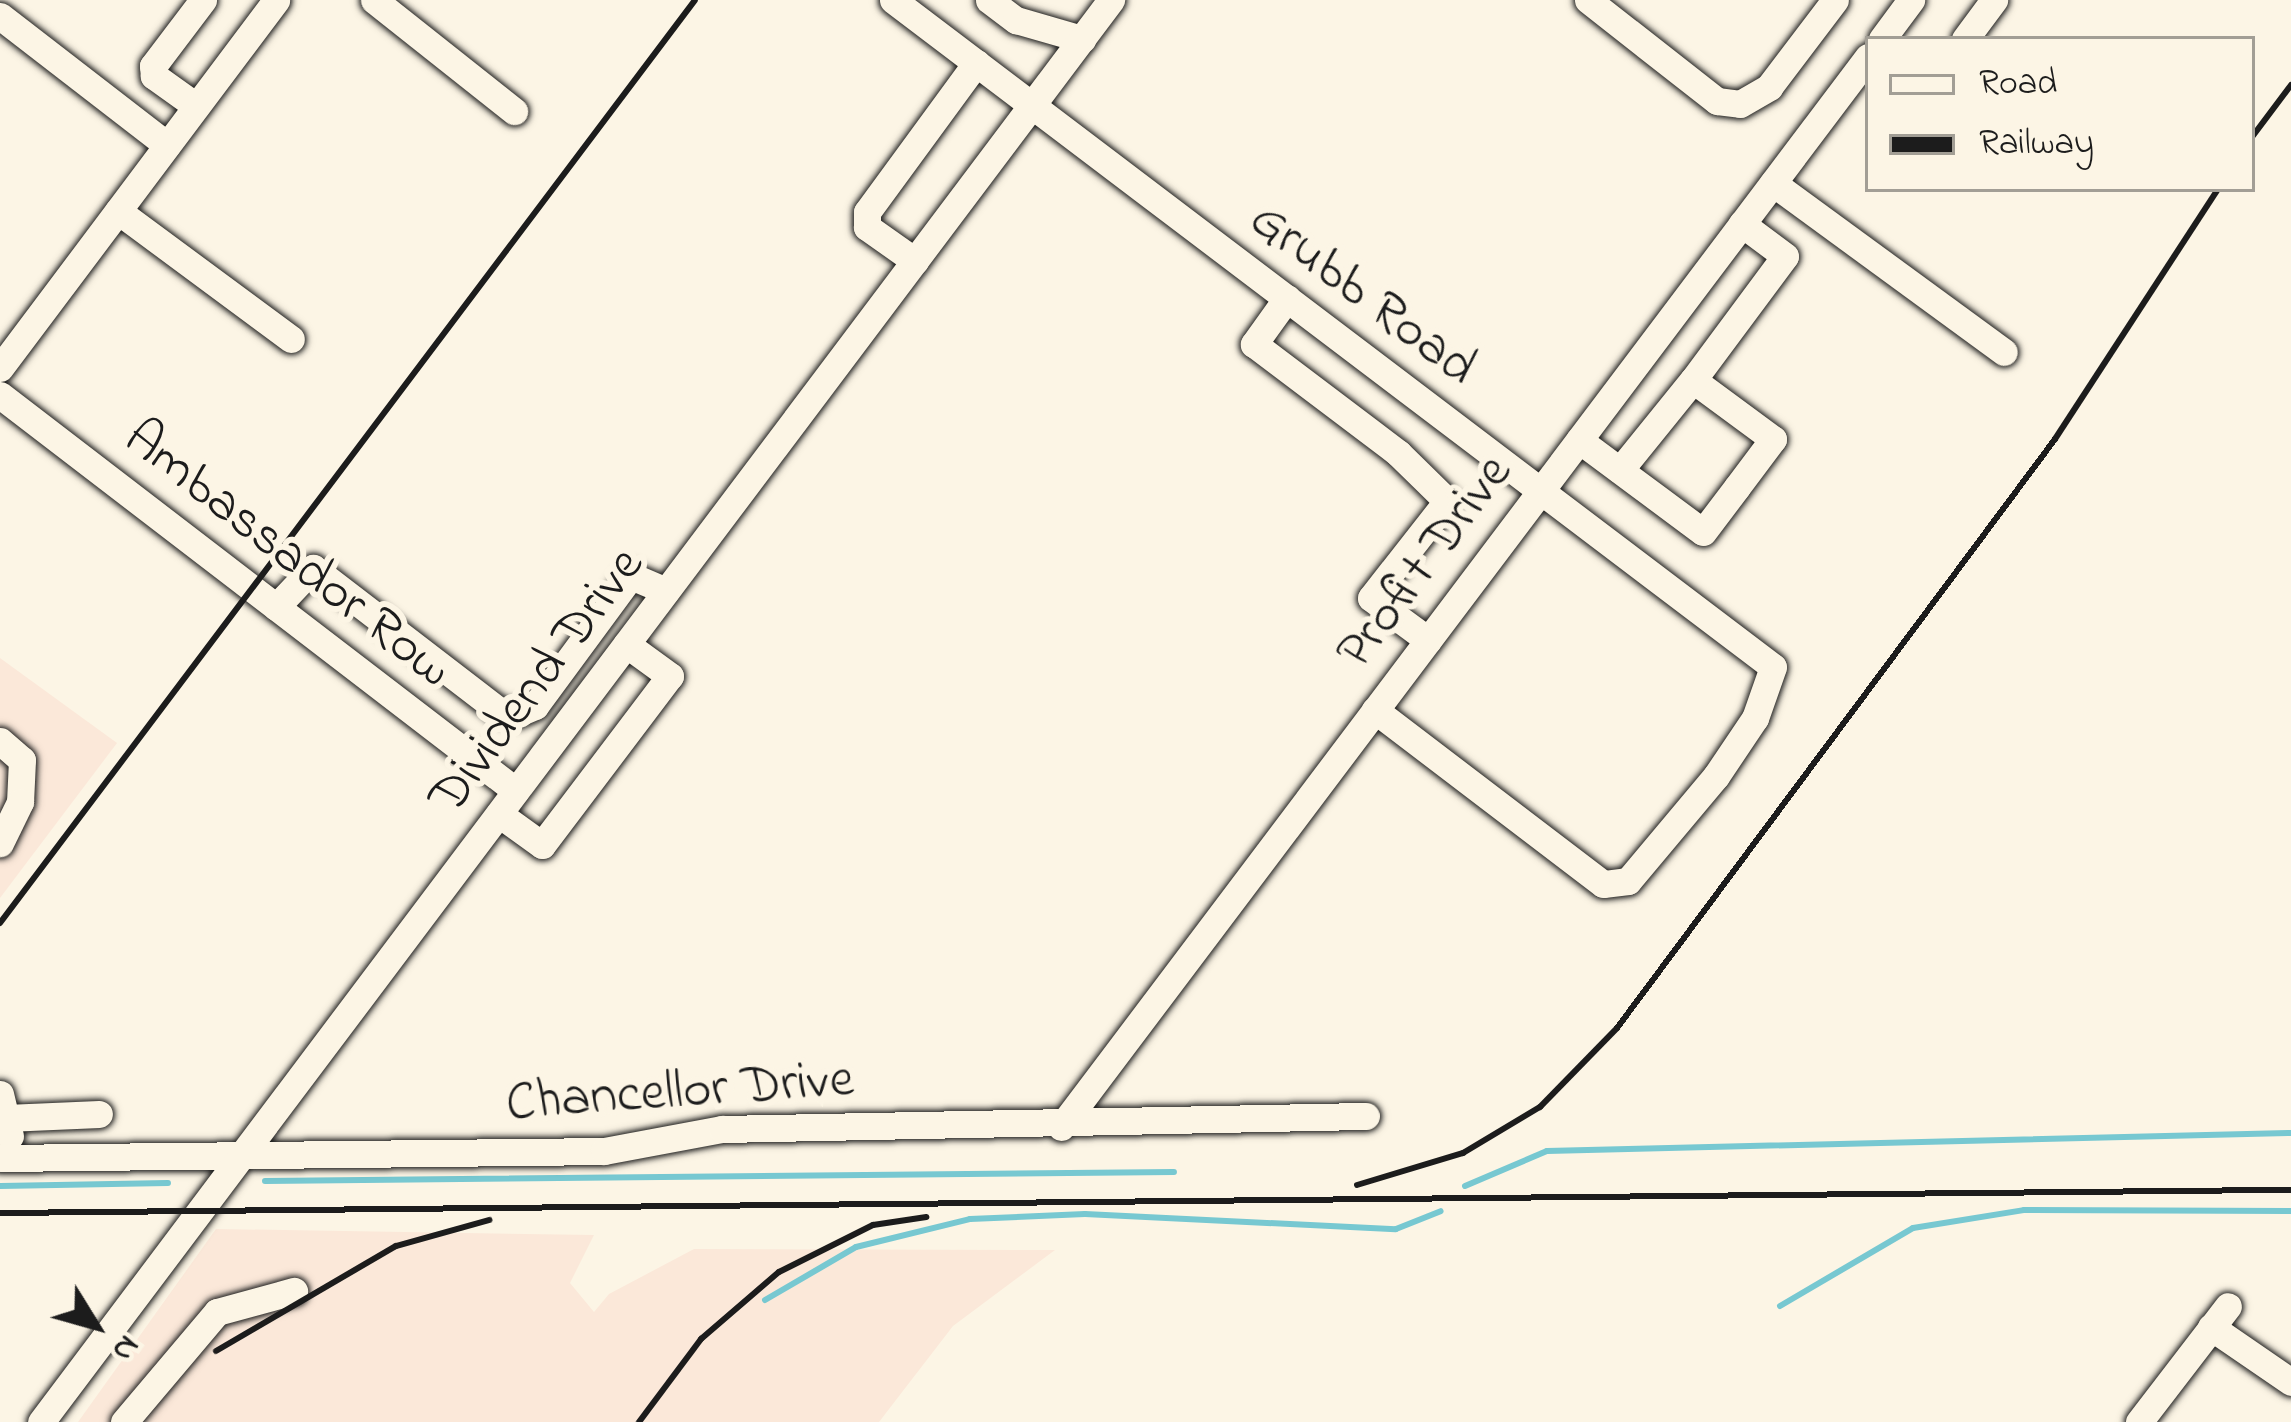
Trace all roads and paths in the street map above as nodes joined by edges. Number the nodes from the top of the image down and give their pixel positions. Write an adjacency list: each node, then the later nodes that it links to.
1 (203, 0): 18 (street)
2 (374, 0): 19 (street)
3 (893, 0): 16 (street, Grubb Road)
4 (989, 0): 14 (street)
5 (1111, 0): 14 (street, Dividend Drive)
6 (1588, 0): 7 (street)
7 (1835, 0)
8 (1911, 0): 12 (street)
9 (1994, 0): 13 (street)
10 (261, 5): 18 (street)
11 (0, 16): 20 (street)
12 (1884, 36)
13 (1967, 36)
14 (1082, 39): 17 (street, Dividend Drive)
15 (1865, 61): 21 (street, Profit Drive)
16 (976, 63): 17 (street, Grubb Road); 24 (street)
17 (1032, 105): 24 (street, Dividend Drive); 25 (street, Grubb Road)
18 (196, 106): 20 (street)
19 (514, 111)
20 (167, 145): 22 (street)
21 (1773, 183): 23 (street, Profit Drive); 27 (street)
22 (118, 211): 26 (street); 28 (street)
23 (1742, 224): 29 (street); 31 (street, Profit Drive)
24 (915, 261): 34 (street, Dividend Drive)
25 (1287, 298): 33 (street, Grubb Road); 36 (street)
26 (291, 339)
27 (2004, 352)
28 (0, 368)
29 (1693, 380): 32 (street); 32 (street)
30 (0, 395): 35 (street, Ambassador Row)
31 (1579, 440): 32 (street); 33 (street, Profit Drive)
32 (1620, 470)
33 (1541, 490): 36 (street, Profit Drive); 40 (street, Grubb Road)
34 (666, 591): 37 (street, Dividend Drive); 39 (street)
35 (276, 607): 38 (street); 41 (street, Ambassador Row)
36 (1428, 640): 40 (street, Profit Drive)
37 (626, 644): 42 (street, Dividend Drive); 44 (street, Ambassador Row)
38 (455, 678): 39 (street); 41 (street)
39 (535, 706): 42 (street)
40 (1375, 710): 49 (street, Profit Drive)
41 (423, 720): 44 (street, Ambassador Row)
42 (565, 727): 44 (street, Dividend Drive)
43 (0, 741): 45 (street)
44 (507, 802): 51 (street, Dividend Drive)
45 (0, 843)
46 (3, 1106): 47 (street); 50 (street)
47 (99, 1114)
48 (1366, 1116): 49 (street, Chancellor Drive)
49 (1061, 1127): 51 (street, Chancellor Drive)
50 (7, 1158): 51 (street, Chancellor Drive)
51 (239, 1159): 54 (street, Dividend Drive)
52 (293, 1291): 55 (street)
53 (2291, 1382): 56 (street)
54 (41, 1422)
55 (124, 1422)
56 (2139, 1422)

